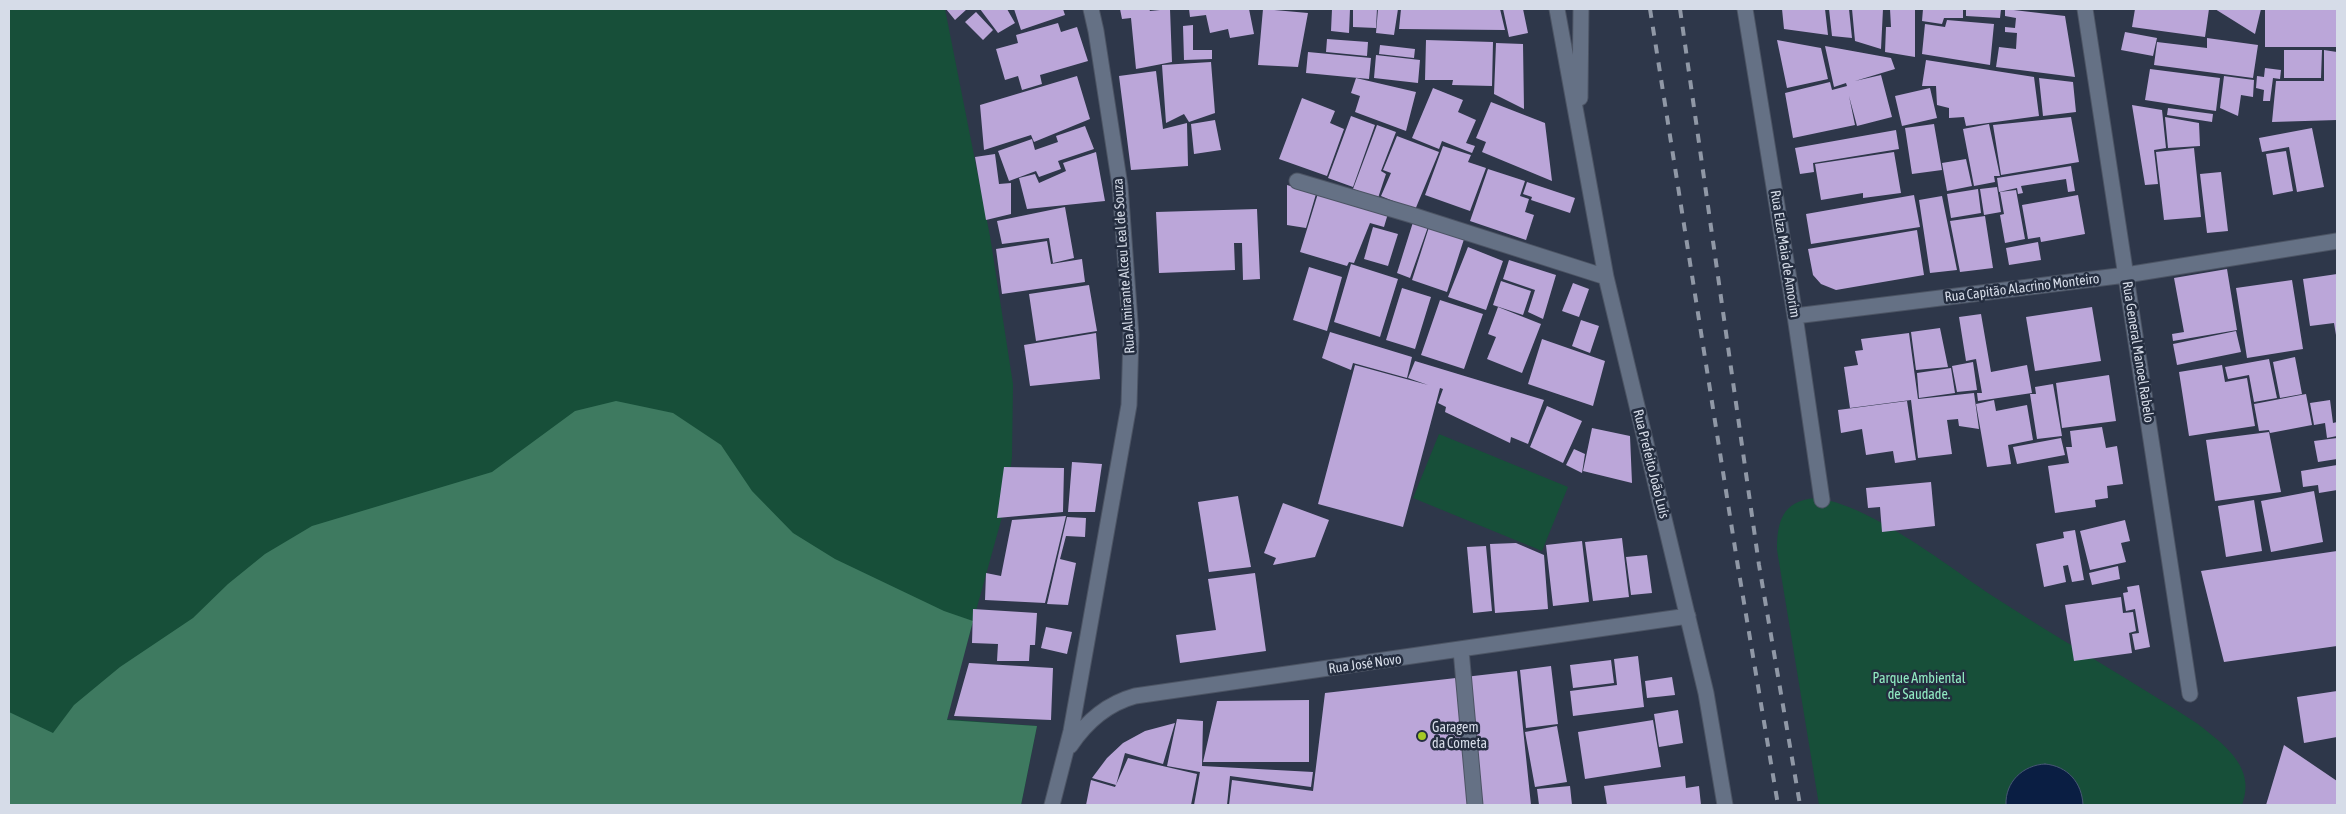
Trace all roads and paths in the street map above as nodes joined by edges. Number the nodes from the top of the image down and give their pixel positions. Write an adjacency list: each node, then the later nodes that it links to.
1 (1091, 9): 16 (street, Rua Almirante Alceu Leal de Souza)
2 (1557, 9): 6 (street)
3 (1581, 9): 6 (street)
4 (1745, 9): 11 (street, Rua Elza Maia de Amorim)
5 (2086, 9): 9 (street, Rua General Manoel Rabelo)
6 (1579, 122): 10 (street, Rua Prefeito João Luís)
7 (1297, 181): 10 (street)
8 (2337, 241): 9 (street, Rua Capitão Alacrino Monteiro)
9 (2126, 275): 11 (street, Rua Capitão Alacrino Monteiro); 15 (street, Rua General Manoel Rabelo)
10 (1606, 277): 13 (street, Rua Prefeito João Luís)
11 (1795, 316): 12 (street, Rua Elza Maia de Amorim)
12 (1822, 500)
13 (1688, 616): 14 (street, Rua José Novo); 20 (street, Rua Prefeito João Luís)
14 (1461, 650): 17 (street, Rua José Novo); 19 (street)
15 (2190, 694)
16 (1071, 731): 17 (street, Rua José Novo)
17 (1064, 755): 18 (street, Rua José Novo)
18 (1052, 805)
19 (1475, 805)
20 (1725, 805)

